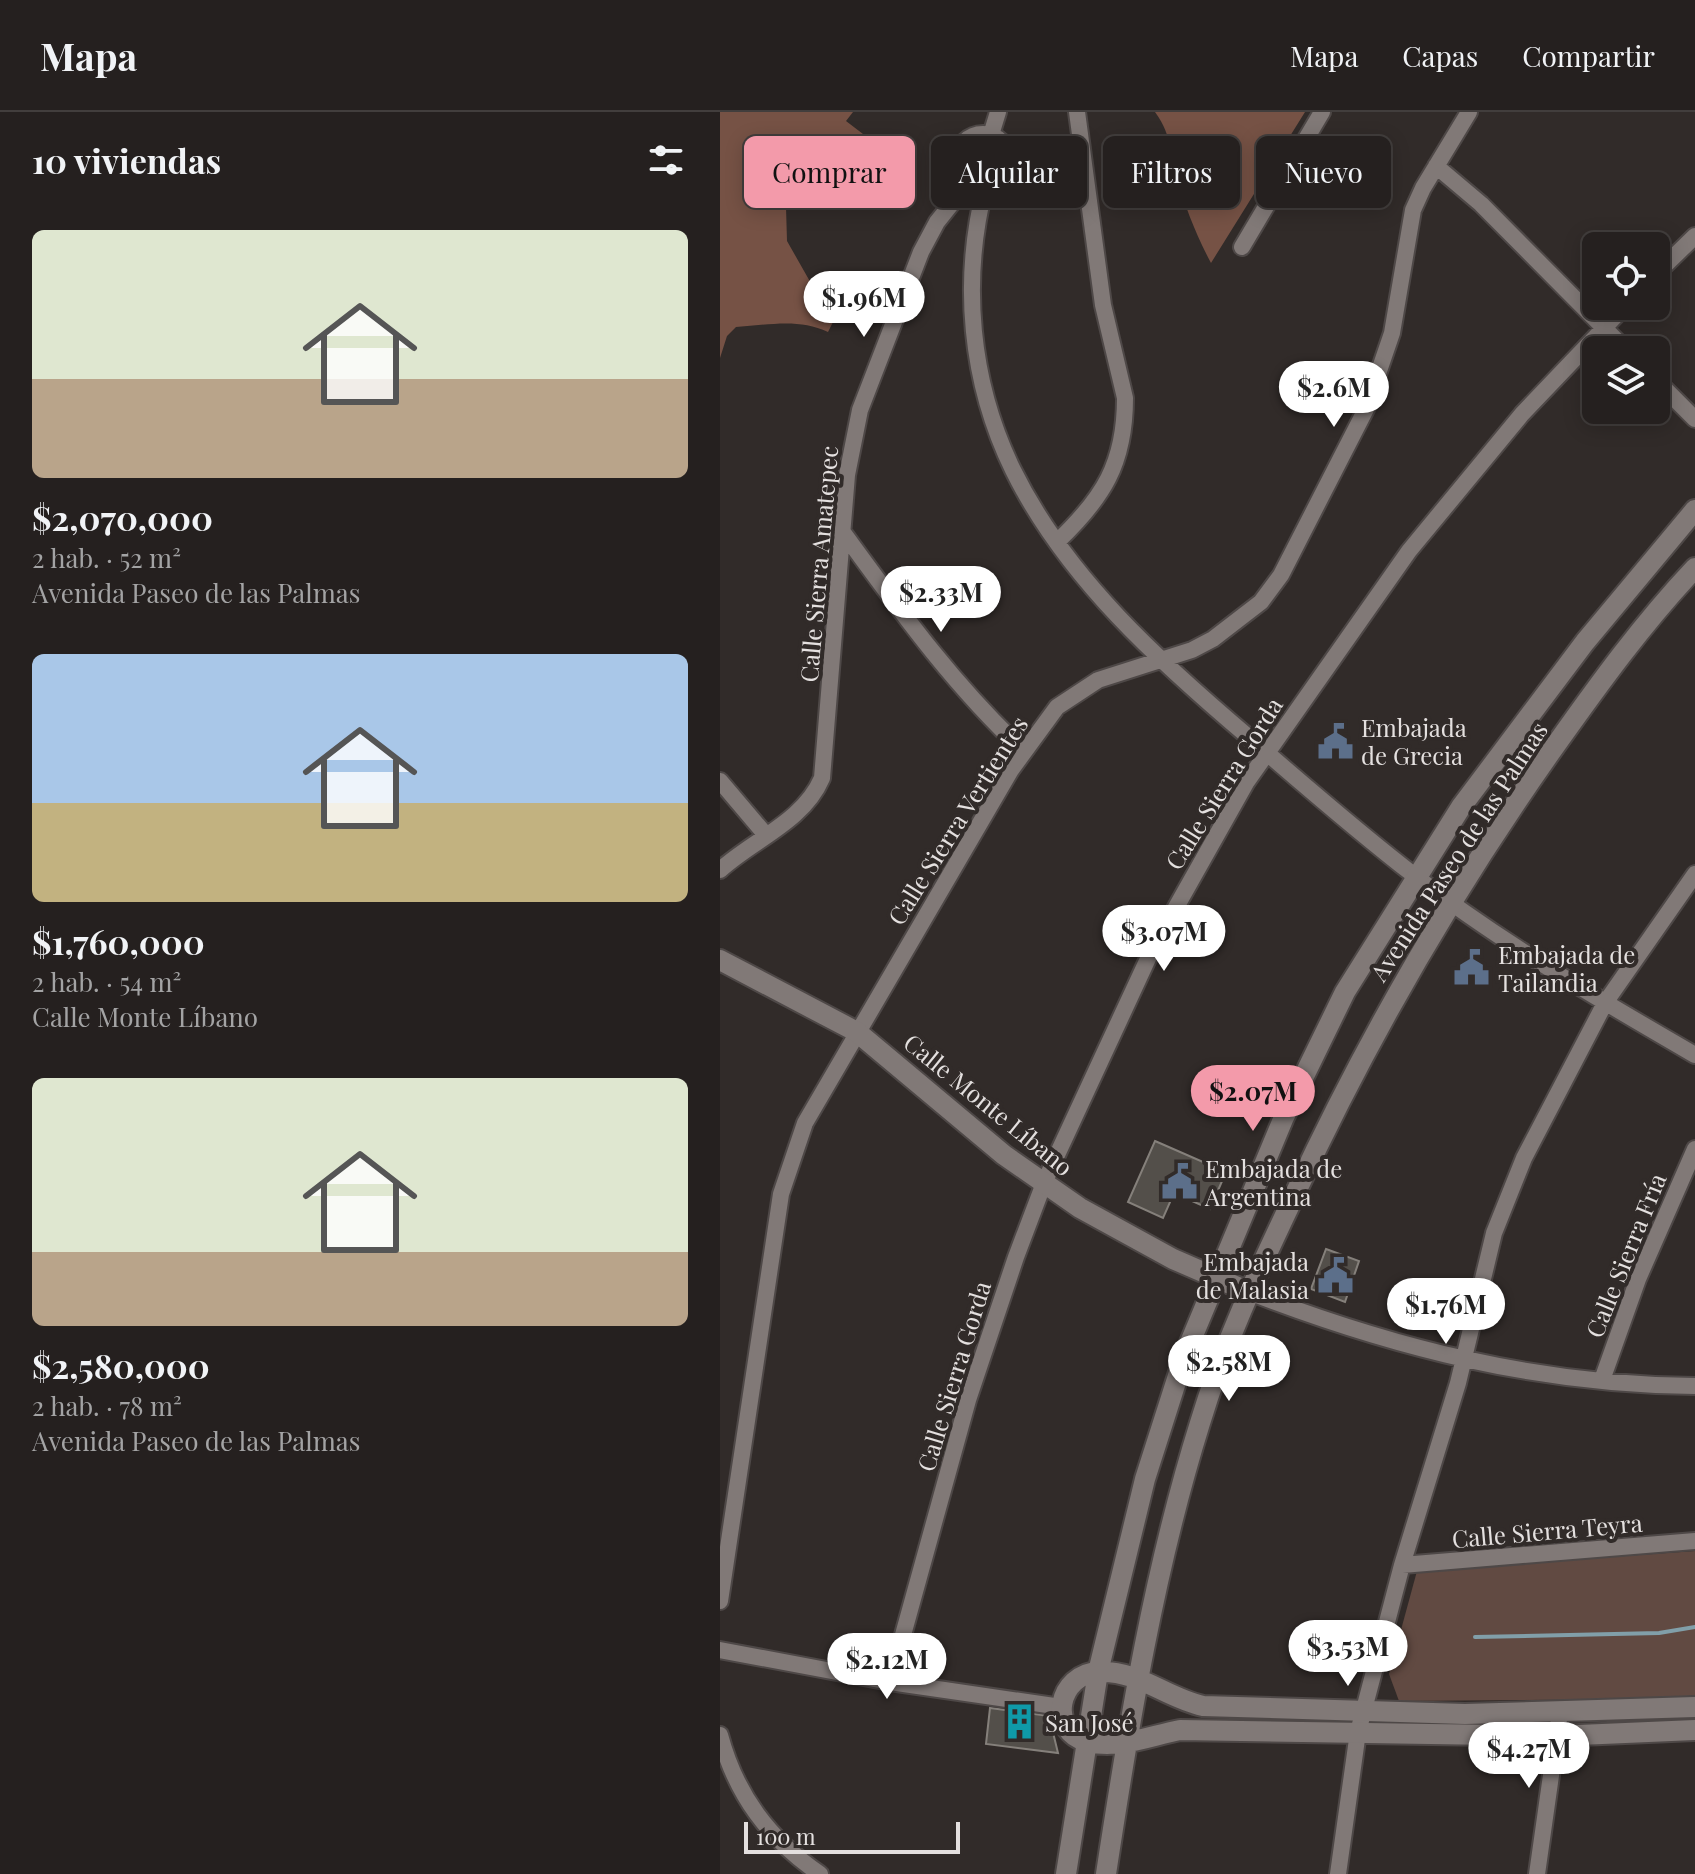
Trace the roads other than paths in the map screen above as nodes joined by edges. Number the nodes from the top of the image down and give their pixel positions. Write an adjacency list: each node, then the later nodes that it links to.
1 (998, 112): 5 (street)
2 (1077, 112): 20 (street)
3 (1322, 112): 11 (street)
4 (1469, 112): 7 (street, Calle Sierra Vertientes)
5 (991, 135): 6 (street)
6 (985, 136)
7 (1436, 166): 14 (street); 22 (street, Calle Sierra Vertientes)
8 (952, 208): 19 (street, Calle Sierra Amatepec)
9 (979, 208): 20 (street)
10 (1695, 236): 12 (street)
11 (1242, 247)
12 (1670, 260)
13 (1610, 320): 14 (street, Calle Sierra Gorda)
14 (1603, 327): 15 (street); 24 (street, Calle Sierra Gorda)
15 (1612, 336)
16 (1670, 394): 17 (street)
17 (1695, 419)
18 (1695, 510): 29 (main road, Avenida Paseo de las Palmas)
19 (842, 531): 23 (street); 26 (street, Calle Sierra Amatepec)
20 (1057, 542): 22 (street)
21 (1695, 568): 30 (main road, Avenida Paseo de las Palmas)
22 (1161, 660): 23 (street, Calle Sierra Vertientes); 24 (street)
23 (1024, 751): 33 (street, Calle Sierra Vertientes)
24 (1266, 752): 29 (street); 36 (street, Calle Sierra Gorda)
25 (720, 781): 26 (street)
26 (765, 834): 27 (street, Calle Sierra Amatepec)
27 (720, 870)
28 (1695, 874): 32 (street)
29 (1415, 876): 30 (street); 37 (main road, Avenida Paseo de las Palmas)
30 (1451, 902): 32 (street); 38 (main road, Avenida Paseo de las Palmas)
31 (720, 960): 33 (main road, Calle Monte Líbano)
32 (1605, 1003): 34 (street); 39 (street)
33 (857, 1032): 36 (main road, Calle Monte Líbano); 44 (street, Calle Sierra Vertientes)
34 (1695, 1055)
35 (1695, 1149): 40 (street, Calle Sierra Fría)
36 (1044, 1183): 37 (main road, Calle Monte Líbano); 48 (street, Calle Sierra Gorda)
37 (1216, 1278): 38 (main road, Calle Monte Líbano); 46 (main road, Avenida Paseo de las Palmas)
38 (1249, 1292): 39 (street, Calle Monte Líbano); 47 (main road, Avenida Paseo de las Palmas)
39 (1463, 1360): 40 (street, Calle Monte Líbano); 43 (street)
40 (1602, 1380): 41 (street, Calle Monte Líbano)
41 (1695, 1386)
42 (1695, 1541): 43 (street, Calle Sierra Teyra)
43 (1402, 1565): 51 (street)
44 (720, 1601)
45 (720, 1650): 48 (street)
46 (1098, 1672): 47 (main road); 49 (main road); 57 (main road, Avenida Paseo de las Palmas)
47 (1138, 1677): 51 (main road); 58 (main road, Avenida Paseo de las Palmas)
48 (890, 1682): 49 (street)
49 (1061, 1707): 57 (main road)
50 (1695, 1707): 52 (main road)
51 (1364, 1711): 52 (main road); 54 (street)
52 (1560, 1712): 56 (street)
53 (1695, 1730): 56 (main road)
54 (1358, 1732): 56 (main road); 58 (main road); 62 (street)
55 (720, 1735): 59 (street)
56 (1556, 1736): 63 (street)
57 (1086, 1741): 58 (main road); 60 (main road, Avenida Paseo de las Palmas)
58 (1126, 1743): 61 (main road, Avenida Paseo de las Palmas)
59 (820, 1874)
60 (1066, 1874)
61 (1106, 1874)
62 (1338, 1874)
63 (1537, 1874)

